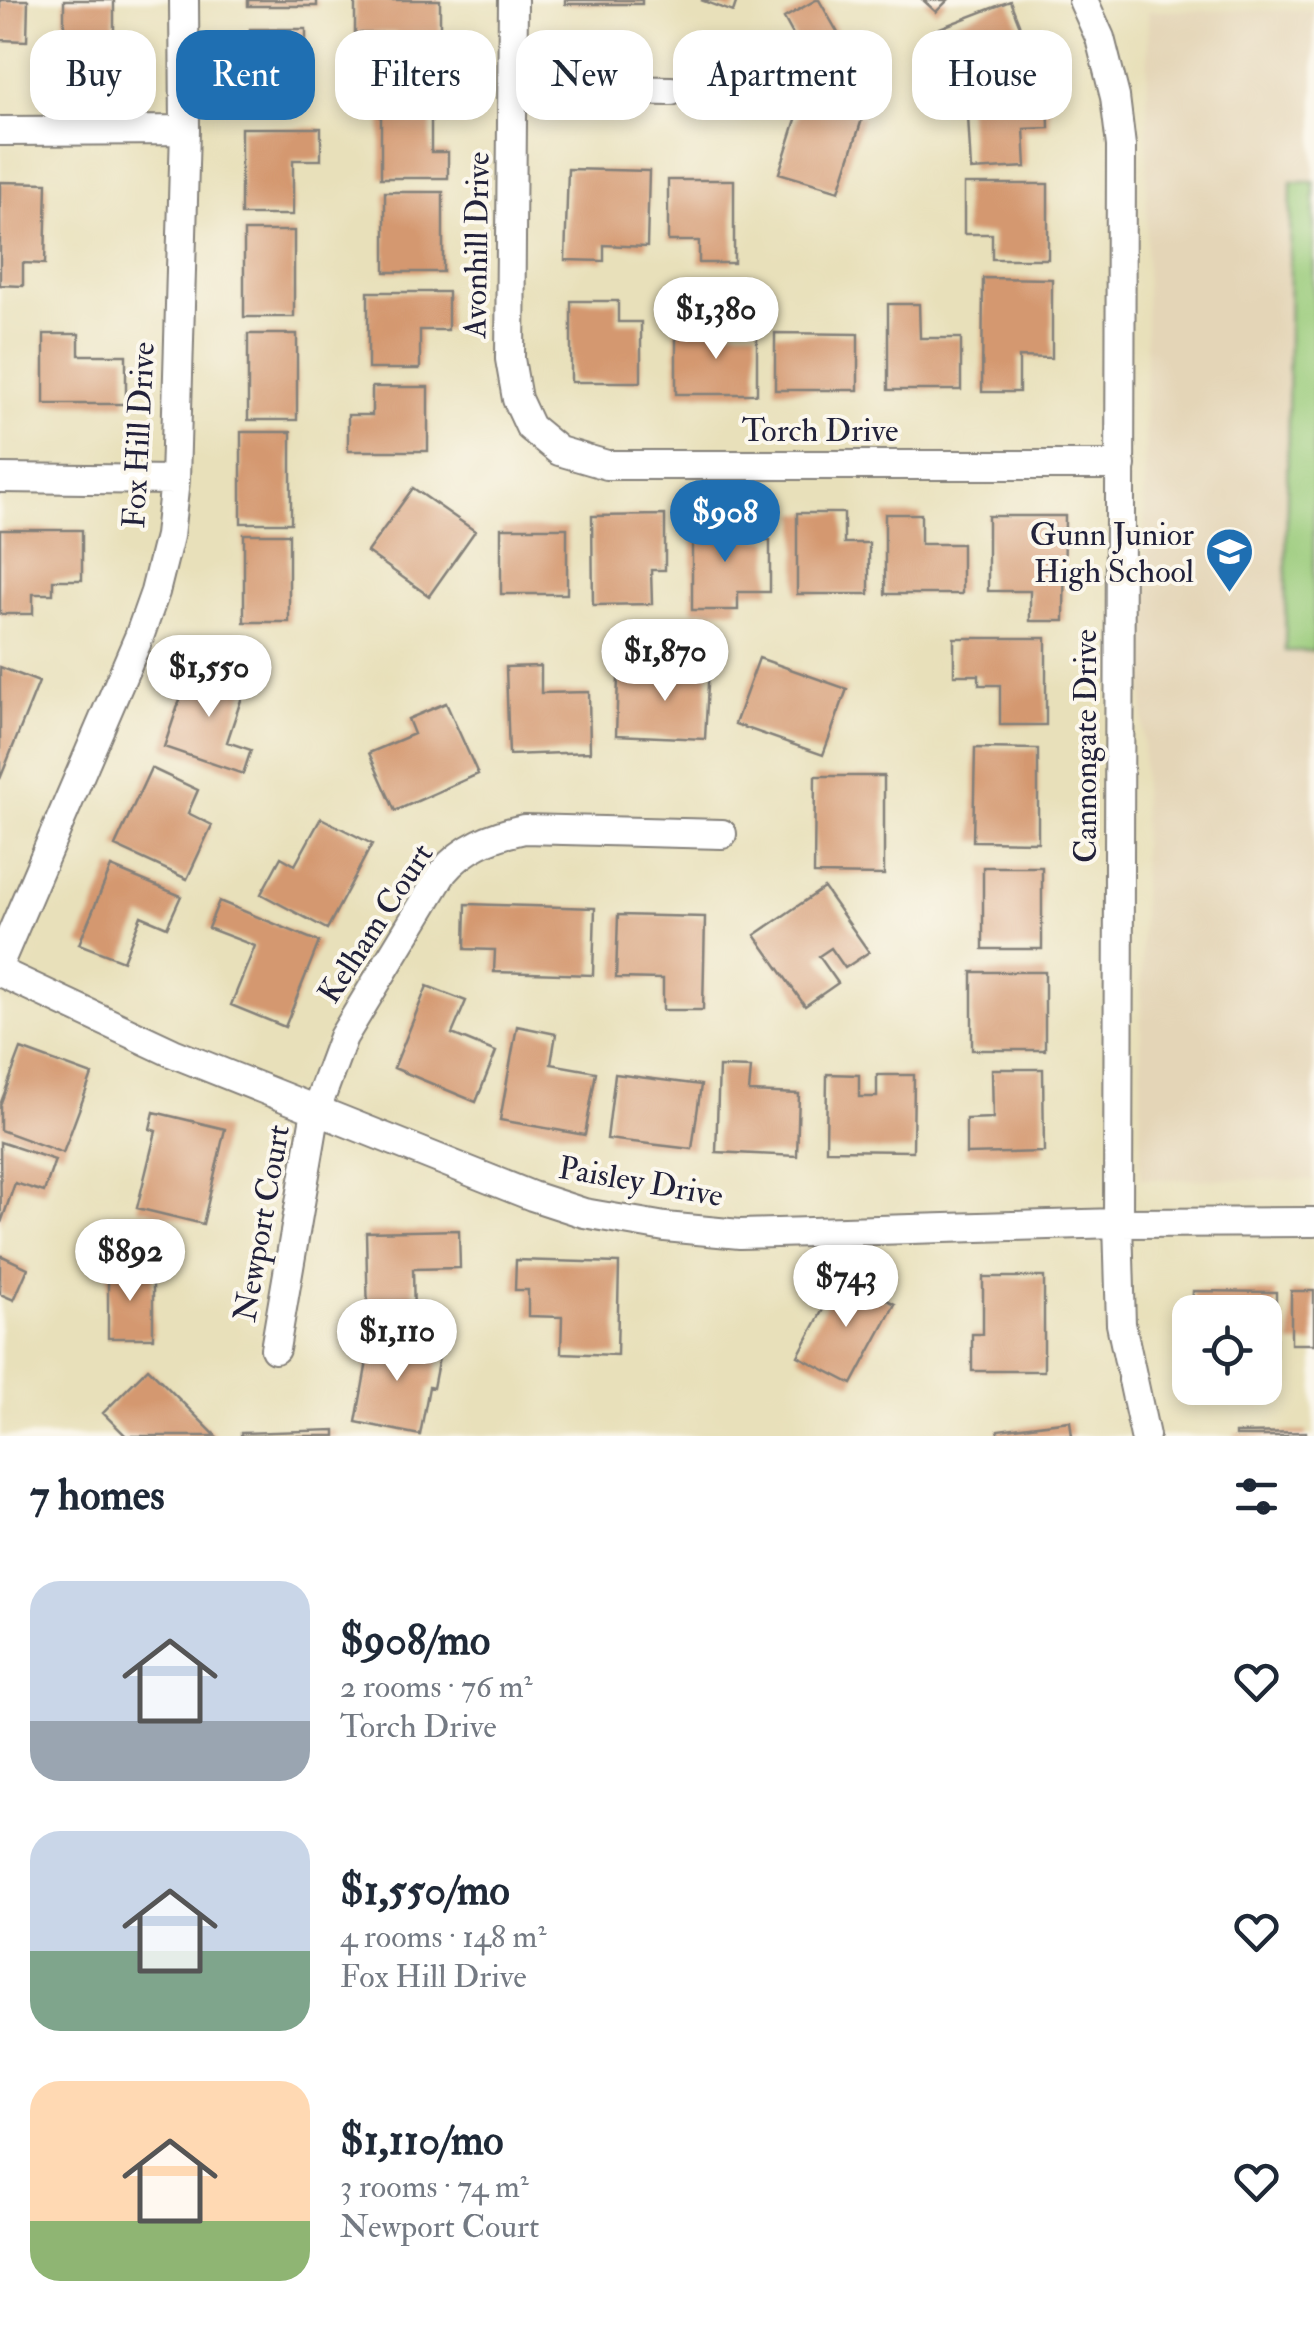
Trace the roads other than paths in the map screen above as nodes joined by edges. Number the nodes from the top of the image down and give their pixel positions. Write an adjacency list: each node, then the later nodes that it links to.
1 (184, 0): 6 (street, Fox Hill Drive)
2 (514, 0): 4 (street, Avonhill Drive)
3 (1082, 0): 9 (street, Cannongate Drive)
4 (513, 88): 5 (street); 8 (street, Avonhill Drive)
5 (671, 91)
6 (184, 130): 7 (street); 11 (street, Fox Hill Drive)
7 (0, 131)
8 (530, 426): 9 (street, Torch Drive)
9 (1121, 465): 17 (street, Cannongate Drive)
10 (0, 478): 11 (street)
11 (175, 480): 13 (street, Fox Hill Drive)
12 (722, 834): 15 (street, Kelham Court)
13 (0, 961)
14 (0, 972): 15 (street, Paisley Drive)
15 (316, 1110): 17 (street, Paisley Drive); 18 (street, Newport Court)
16 (1314, 1222): 17 (street, Paisley Drive)
17 (1118, 1223): 19 (street, Cannongate Drive)
18 (276, 1349)
19 (1145, 1436)

